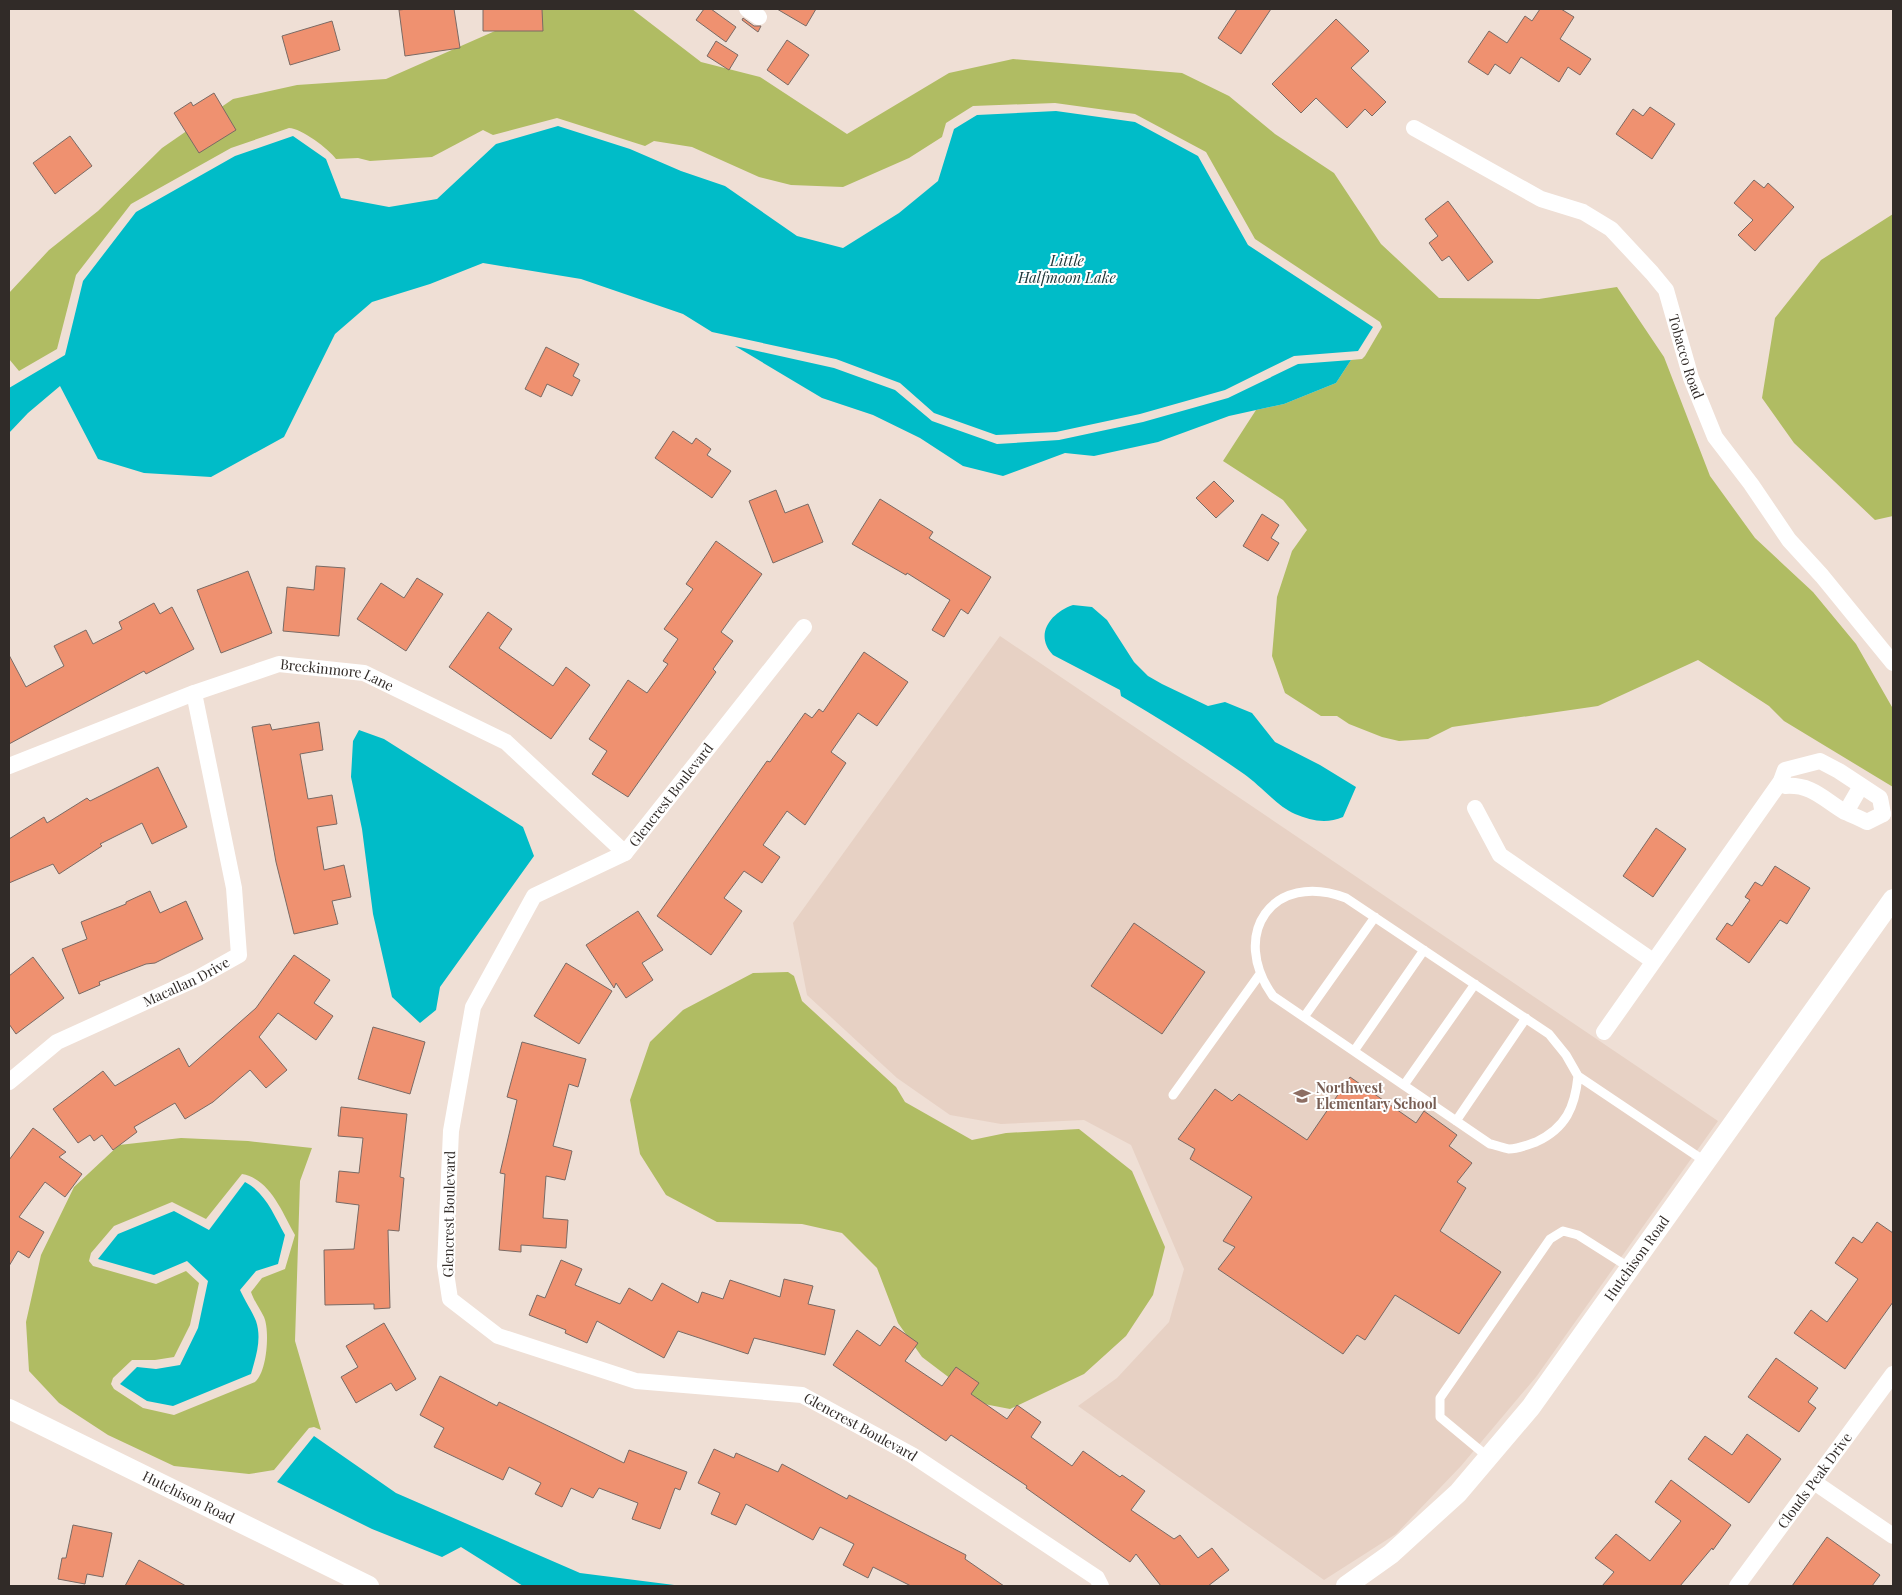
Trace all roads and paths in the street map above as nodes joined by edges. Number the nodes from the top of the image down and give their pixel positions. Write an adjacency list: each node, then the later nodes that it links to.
1 (1414, 128): 3 (street, Tobacco Road)
2 (804, 627): 11 (street, Glencrest Boulevard)
3 (1893, 663)
4 (194, 693): 5 (street, Breckinmore Lane); 11 (street, Breckinmore Lane); 23 (street, Macallan Drive)
5 (9, 766)
6 (1781, 781): 7 (street); 9 (street); 15 (street)
7 (1861, 786): 9 (street); 10 (street)
8 (1475, 808): 15 (street)
9 (1846, 812): 10 (street)
10 (1888, 816)
11 (625, 853): 35 (street, Glencrest Boulevard)
12 (1893, 899): 27 (street, Hutchison Road)
13 (1375, 917): 14 (lane); 16 (lane); 18 (lane)
14 (1424, 950): 17 (lane); 21 (lane)
15 (1653, 961): 20 (street)
16 (1260, 974): 18 (lane); 25 (lane)
17 (1475, 984): 19 (lane); 24 (lane)
18 (1304, 1017): 21 (lane)
19 (1526, 1018): 22 (lane); 26 (lane)
20 (1604, 1032)
21 (1354, 1051): 24 (lane)
22 (1578, 1076): 26 (lane); 27 (lane)
23 (9, 1082)
24 (1404, 1085): 26 (lane)
25 (1173, 1095)
26 (1456, 1121)
27 (1706, 1162): 28 (street, Hutchison Road)
28 (1630, 1269): 31 (street, Hutchison Road); 31 (lane)
29 (1893, 1374): 32 (street, Clouds Peak Drive)
30 (9, 1409): 34 (street, Hutchison Road)
31 (1488, 1457): 36 (street, Hutchison Road)
32 (1814, 1482): 33 (street); 37 (street, Clouds Peak Drive)
33 (1893, 1536)
34 (369, 1586)
35 (1101, 1586)
36 (1346, 1586)
37 (1737, 1586)

